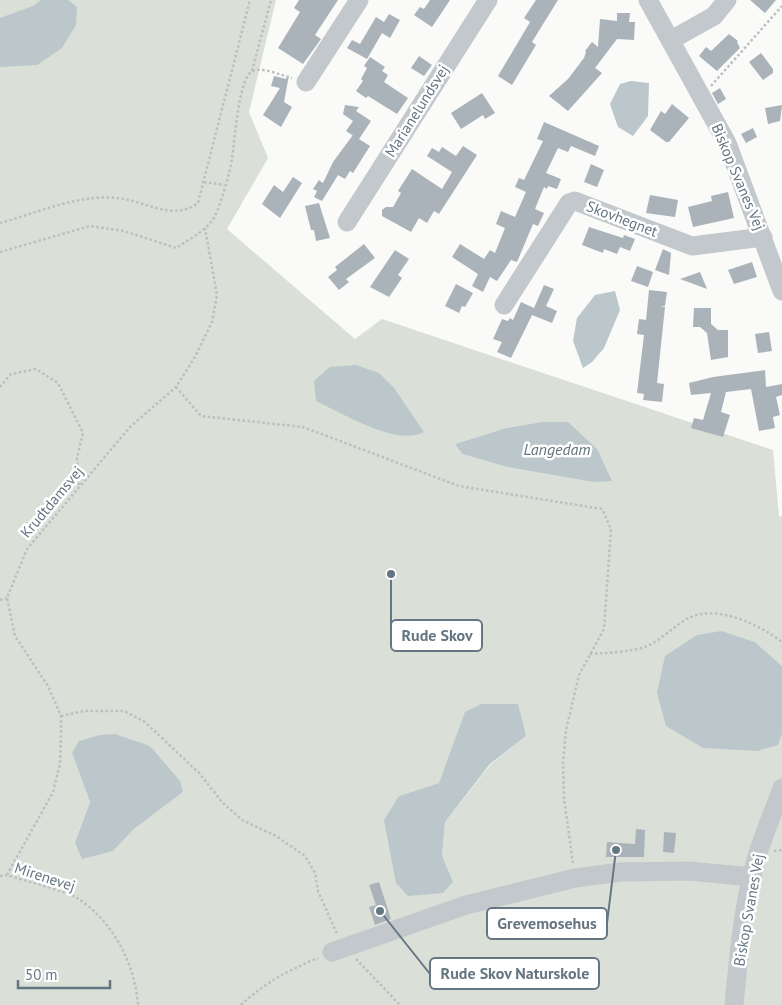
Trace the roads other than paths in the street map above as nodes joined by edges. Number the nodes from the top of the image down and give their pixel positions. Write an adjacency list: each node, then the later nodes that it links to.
1 (359, 0): 6 (street)
2 (488, 0): 7 (street, Marianelundsvej)
3 (648, 0): 5 (street, Biskop Svanes Vej)
4 (727, 0): 5 (street)
5 (671, 40): 8 (street, Biskop Svanes Vej)
6 (306, 82)
7 (347, 222)
8 (763, 237): 9 (street, Biskop Svanes Vej); 11 (street, Skovhegnet)
9 (776, 258): 10 (street, Biskop Svanes Vej)
10 (782, 292)
11 (504, 305)
12 (782, 788): 13 (street, Biskop Svanes Vej)
13 (752, 876): 14 (street); 15 (street, Biskop Svanes Vej)
14 (340, 949)
15 (734, 1005)

